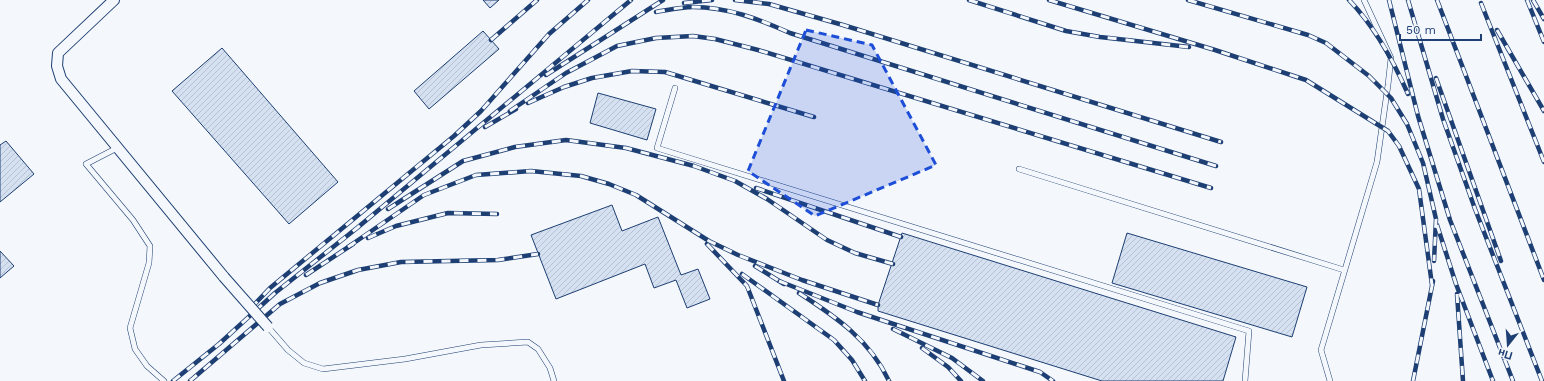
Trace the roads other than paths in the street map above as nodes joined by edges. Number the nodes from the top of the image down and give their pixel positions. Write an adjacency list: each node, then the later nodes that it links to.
1 (114, 0): 4 (street)
2 (1364, 0): 6 (lane)
3 (675, 88): 10 (lane)
4 (118, 147): 7 (street, bridge); 8 (lane)
5 (1019, 169): 6 (lane)
6 (1344, 270): 11 (lane)
7 (268, 327): 9 (lane)
8 (164, 381)
9 (554, 381)
10 (1245, 381)
11 (1330, 381)

